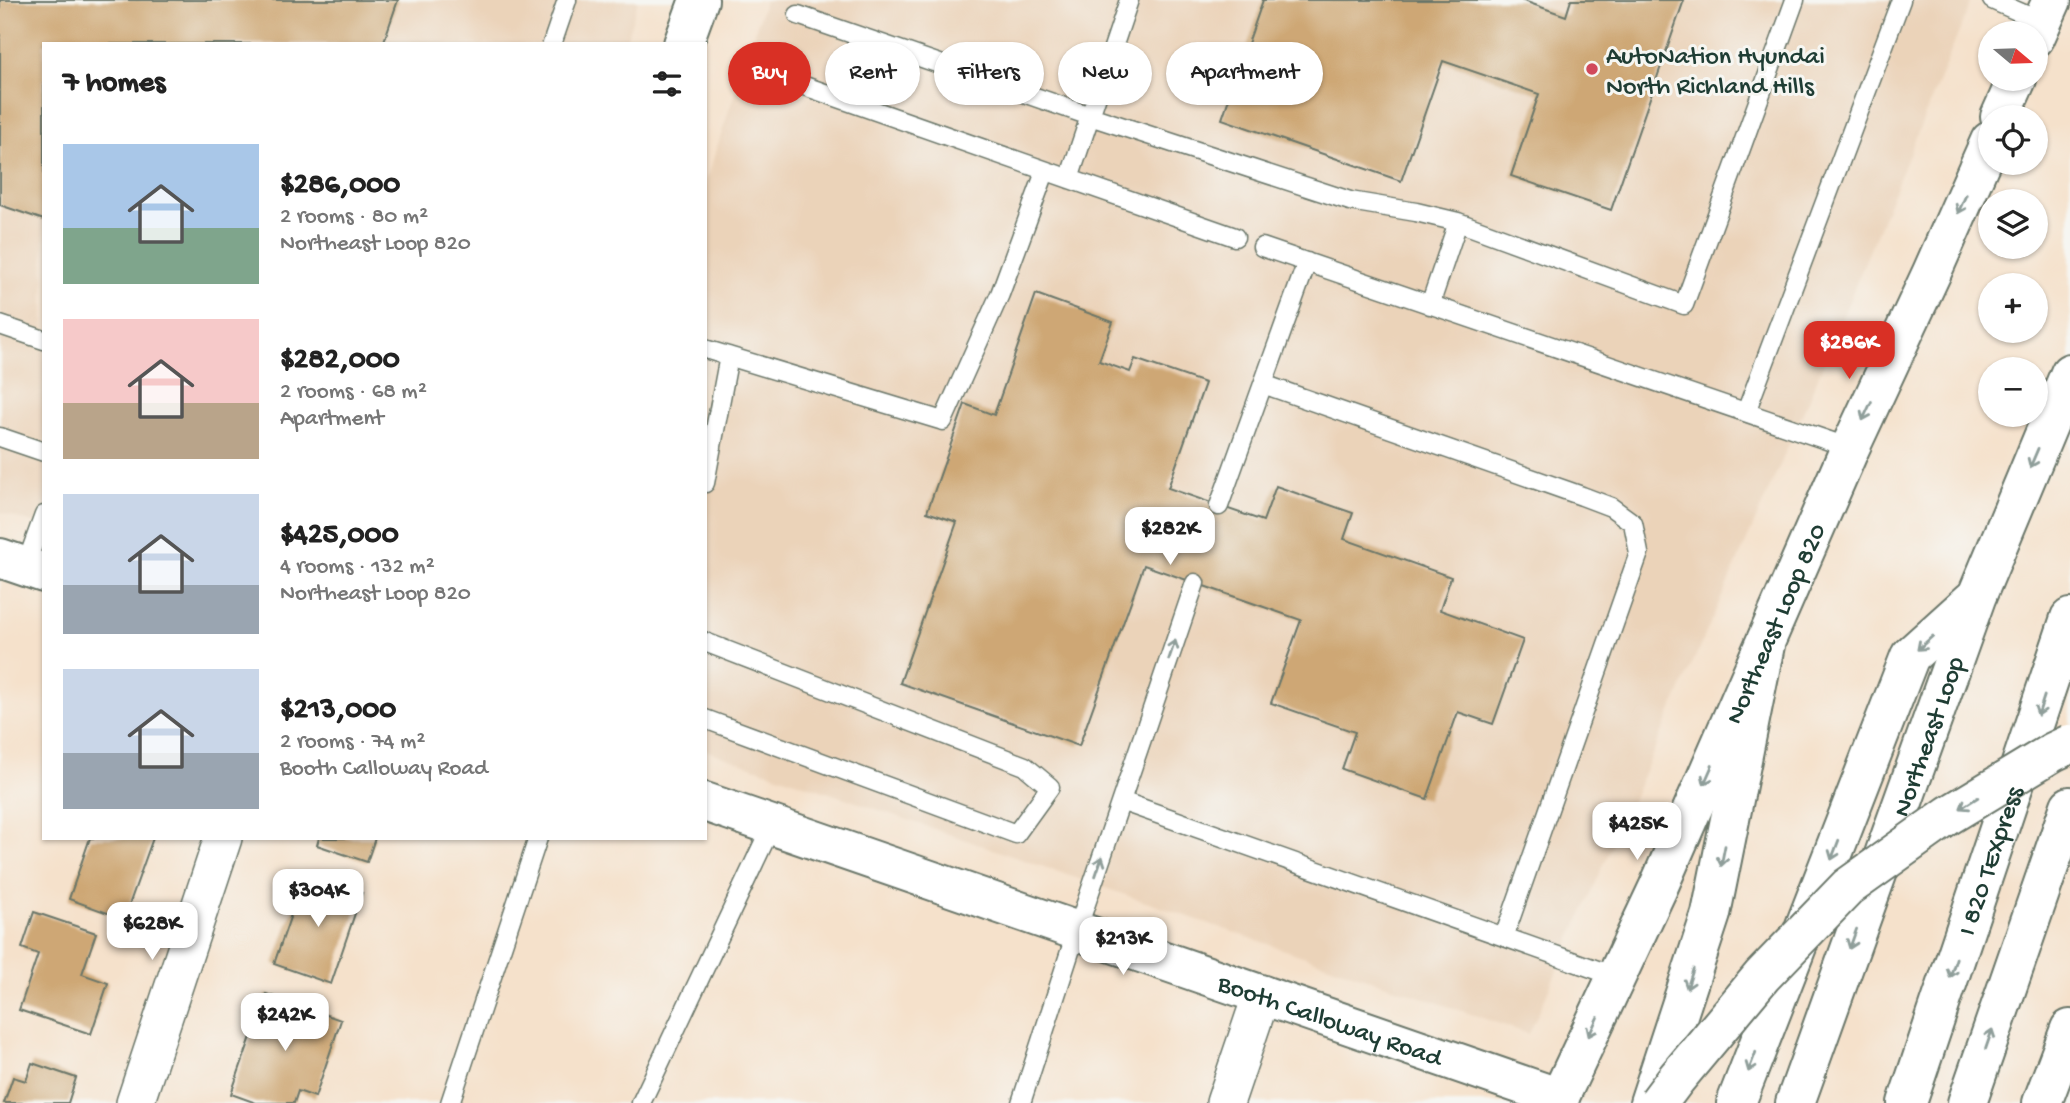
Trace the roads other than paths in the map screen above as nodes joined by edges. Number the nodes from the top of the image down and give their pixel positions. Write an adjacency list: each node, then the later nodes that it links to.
1 (567, 0): 9 (lane)
2 (698, 0): 10 (main road)
3 (1129, 0): 12 (lane)
4 (1795, 0): 16 (lane)
5 (1901, 0): 27 (lane)
6 (1992, 0): 8 (lane)
7 (798, 15): 12 (lane)
8 (2043, 20)
9 (553, 42)
10 (684, 42)
11 (811, 88): 14 (lane)
12 (1090, 116): 15 (lane); 16 (lane)
13 (1978, 169): 29 (main road, Northeast Loop 820, one-way to 29)
14 (1045, 172): 15 (lane); 24 (lane)
15 (1069, 180): 17 (lane)
16 (1458, 222): 20 (lane)
17 (1235, 237)
18 (1262, 247): 19 (lane)
19 (1307, 262): 20 (lane); 26 (lane)
20 (1430, 304): 27 (lane)
21 (0, 325): 22 (lane)
22 (42, 339)
23 (707, 350): 24 (lane)
24 (729, 356): 31 (lane)
25 (2070, 373): 36 (main road, Northeast Loop, one-way to 36)
26 (1263, 384): 32 (lane); 49 (lane)
27 (1746, 412): 29 (lane)
28 (0, 437): 30 (lane)
29 (1850, 448): 39 (main road, Northeast Loop 820)
30 (42, 451)
31 (707, 472)
32 (1219, 506)
33 (42, 520): 34 (lane)
34 (23, 566)
35 (1195, 583): 42 (lane, one-way to 35)
36 (1976, 598): 61 (main road, one-way to 61); 62 (main road, Northeast Loop, one-way to 62)
37 (2070, 618): 63 (main road, I 820 TEXpress, one-way to 63)
38 (707, 643): 40 (lane)
39 (1765, 645): 50 (main road, Northeast Loop 820, one-way to 50); 59 (main road, one-way to 59)
40 (707, 720)
41 (2070, 744): 60 (main road, one-way to 60, bridge)
42 (1121, 801): 48 (lane, one-way to 42); 49 (lane)
43 (707, 803): 45 (main road, Booth Calloway Road)
44 (2070, 806): 64 (main road, one-way to 44)
45 (772, 825): 48 (main road, Booth Calloway Road); 56 (lane)
46 (222, 840): 54 (street)
47 (537, 840): 55 (lane)
48 (1077, 930): 51 (main road, Booth Calloway Road); 57 (lane)
49 (1504, 937): 50 (lane)
50 (1617, 977): 53 (main road, Northeast Loop 820, one-way to 53)
51 (1262, 994): 53 (main road, Booth Calloway Road); 58 (street)
52 (2070, 1029): 65 (main road)
53 (1558, 1100)
54 (135, 1103)
55 (450, 1103)
56 (641, 1103)
57 (1021, 1103)
58 (1225, 1103)
59 (1649, 1103)
60 (1658, 1103)
61 (1736, 1103)
62 (1795, 1103)
63 (1907, 1103)
64 (1966, 1103)
65 (2042, 1103)

